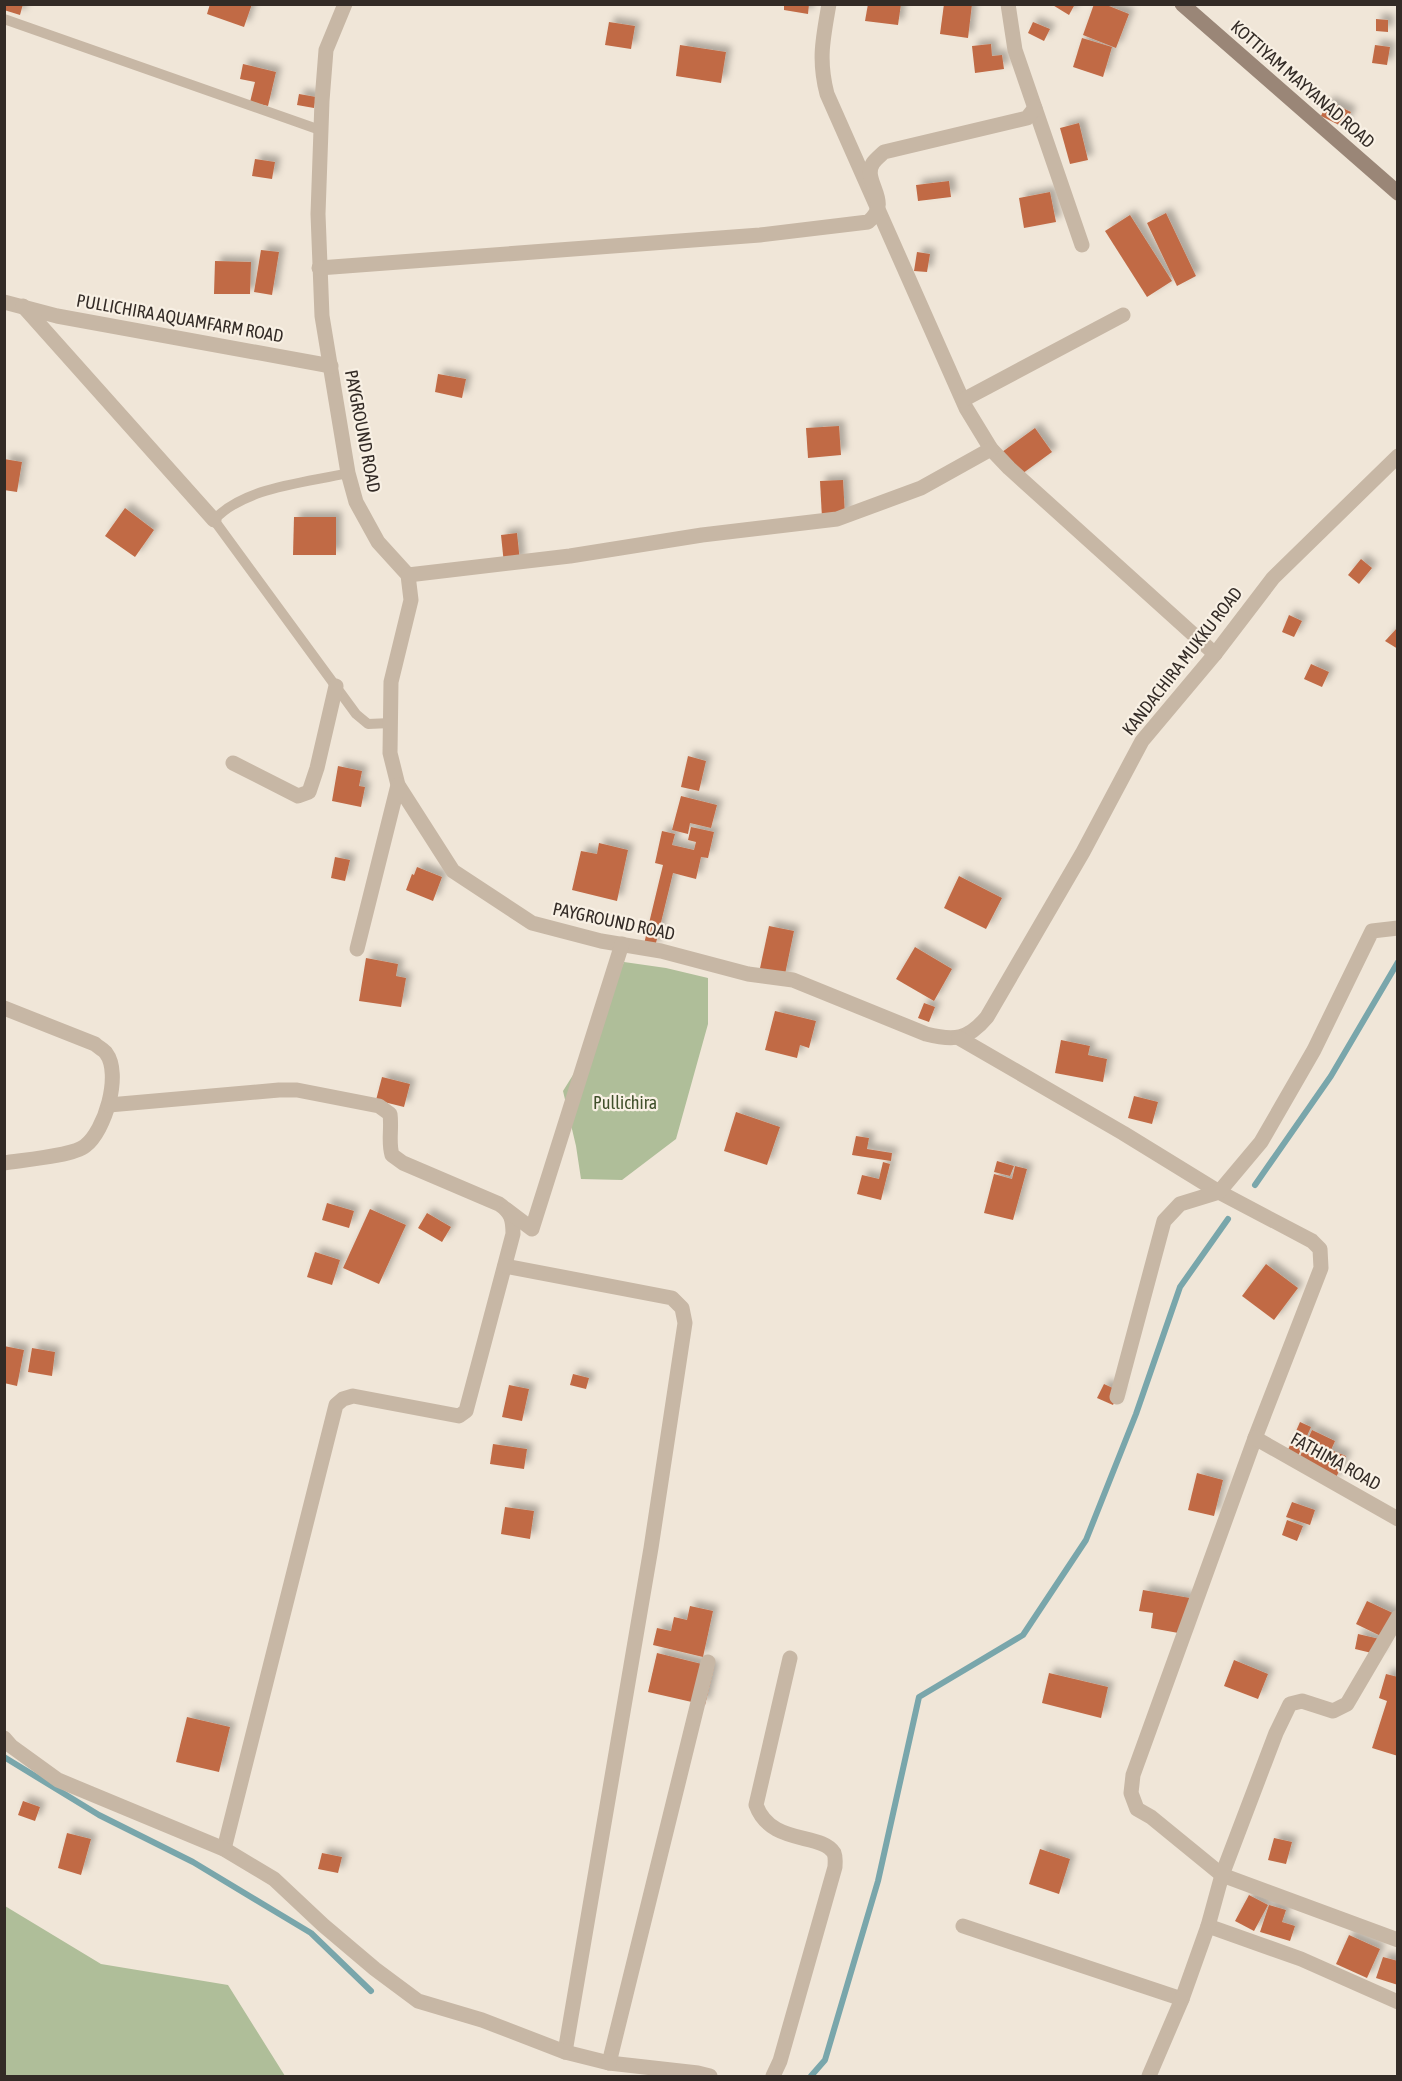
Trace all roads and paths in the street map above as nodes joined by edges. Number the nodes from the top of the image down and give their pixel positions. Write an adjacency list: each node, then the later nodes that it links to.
1 (345, 4): 7 (street, PAYGROUND ROAD)
2 (829, 4): 9 (street)
3 (1008, 4): 6 (street)
4 (1182, 4): 8 (main road, KOTTIYAM MAYYANAD ROAD)
5 (4, 19): 7 (lane)
6 (1035, 108): 9 (street); 10 (street)
7 (320, 130): 11 (street, PAYGROUND ROAD)
8 (1398, 193)
9 (878, 210): 11 (street); 16 (street)
10 (1082, 245)
11 (319, 268): 15 (street, PAYGROUND ROAD)
12 (4, 302): 13 (street, PULLICHIRA AQUAMFARM ROAD)
13 (23, 306): 15 (street, PULLICHIRA AQUAMFARM ROAD); 20 (street)
14 (1123, 315): 16 (street)
15 (331, 366): 19 (street, PAYGROUND ROAD)
16 (963, 400): 17 (street)
17 (991, 449): 21 (street); 22 (street)
18 (1398, 456): 22 (street, KANDACHIRA MUKKU ROAD)
19 (348, 473): 20 (lane); 21 (street, PAYGROUND ROAD)
20 (214, 520): 23 (lane)
21 (408, 575): 24 (street, PAYGROUND ROAD)
22 (1215, 654): 31 (street, KANDACHIRA MUKKU ROAD)
23 (336, 686): 24 (lane); 25 (street)
24 (390, 723): 26 (street, PAYGROUND ROAD)
25 (233, 763)
26 (398, 785): 28 (street, PAYGROUND ROAD); 29 (street)
27 (1398, 928): 34 (street)
28 (622, 944): 31 (street, PAYGROUND ROAD); 35 (street)
29 (357, 949)
30 (4, 1008): 32 (street)
31 (959, 1038): 34 (street)
32 (109, 1105): 33 (street); 35 (street)
33 (4, 1162)
34 (1219, 1192): 37 (street); 38 (street)
35 (507, 1210): 36 (street)
36 (505, 1266): 44 (street); 51 (street)
37 (1117, 1397)
38 (1255, 1438): 39 (street, FATHIMA ROAD); 45 (street)
39 (1398, 1519)
40 (1398, 1617): 45 (street)
41 (790, 1658): 54 (street)
42 (708, 1662): 52 (street)
43 (4, 1738): 44 (street)
44 (224, 1849): 51 (street)
45 (1222, 1875): 47 (street); 48 (street)
46 (963, 1926): 49 (street)
47 (1208, 1926): 49 (street); 50 (street)
48 (1398, 1940)
49 (1182, 1999): 55 (street)
50 (1398, 2001)
51 (565, 2052): 52 (street)
52 (609, 2063): 53 (street)
53 (710, 2076)
54 (773, 2076)
55 (1149, 2076)

